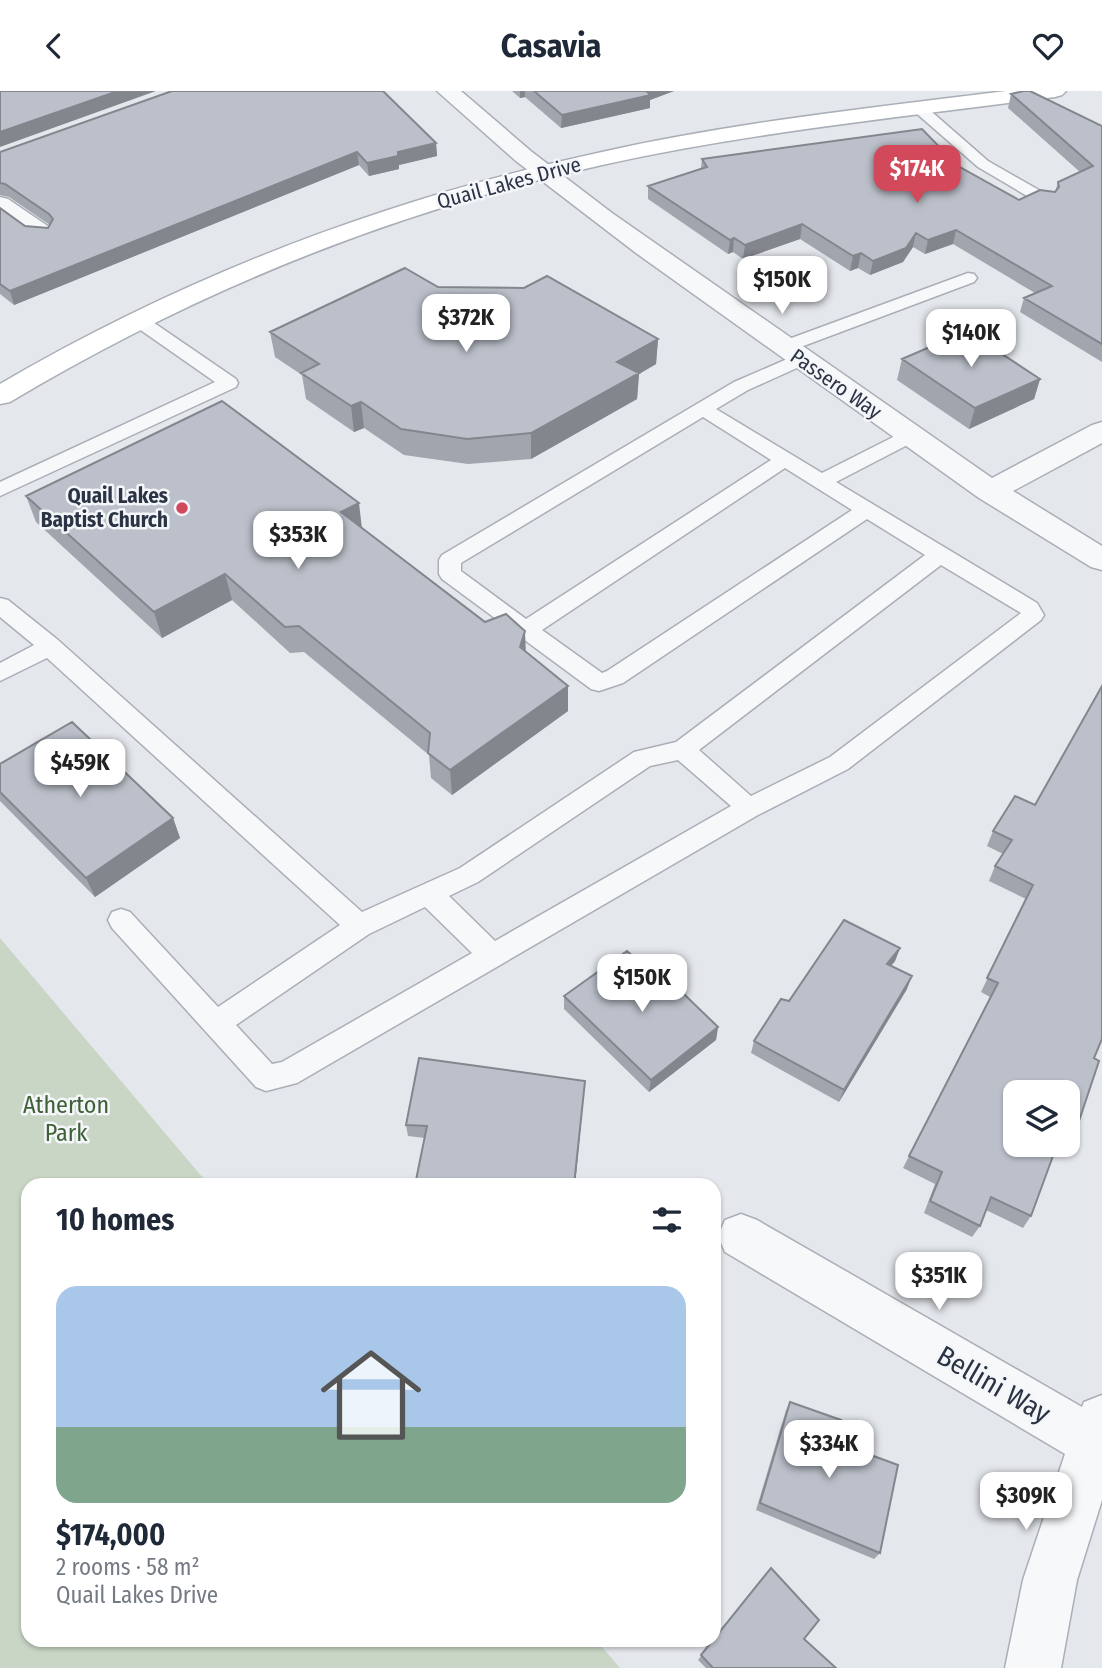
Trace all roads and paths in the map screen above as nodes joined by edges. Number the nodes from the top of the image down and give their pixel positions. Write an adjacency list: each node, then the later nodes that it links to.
1 (448, 91): 4 (street, Passero Way)
2 (1055, 91): 3 (main road, Quail Lakes Drive)
3 (920, 109): 4 (main road, Quail Lakes Drive); 5 (lane)
4 (543, 173): 9 (main road, Quail Lakes Drive); 10 (street, Passero Way)
5 (1045, 200)
6 (0, 204): 7 (street)
7 (43, 234)
8 (968, 278): 10 (lane)
9 (138, 320): 11 (main road, Quail Lakes Drive); 17 (lane)
10 (792, 353): 12 (lane); 14 (street, Passero Way)
11 (4, 389)
12 (703, 409): 15 (lane); 23 (lane)
13 (1102, 431): 18 (street)
14 (910, 436): 16 (lane); 18 (street, Passero Way)
15 (786, 459): 16 (lane); 23 (lane)
16 (823, 481): 19 (lane)
17 (0, 490)
18 (990, 491): 21 (street, Passero Way)
19 (866, 511): 20 (lane); 23 (lane)
20 (940, 555): 26 (lane); 27 (lane)
21 (1102, 560)
22 (0, 605): 24 (lane)
23 (525, 630)
24 (49, 647): 25 (lane); 30 (lane)
25 (0, 673)
26 (683, 750): 27 (lane); 28 (lane)
27 (749, 808): 31 (lane)
28 (429, 894): 30 (lane); 31 (lane)
29 (121, 921): 32 (lane)
30 (359, 926): 32 (lane)
31 (494, 957): 32 (lane)
32 (217, 1023)
33 (741, 1236): 34 (street, Bellini Way)
34 (1099, 1437): 35 (street)
35 (1033, 1668)

